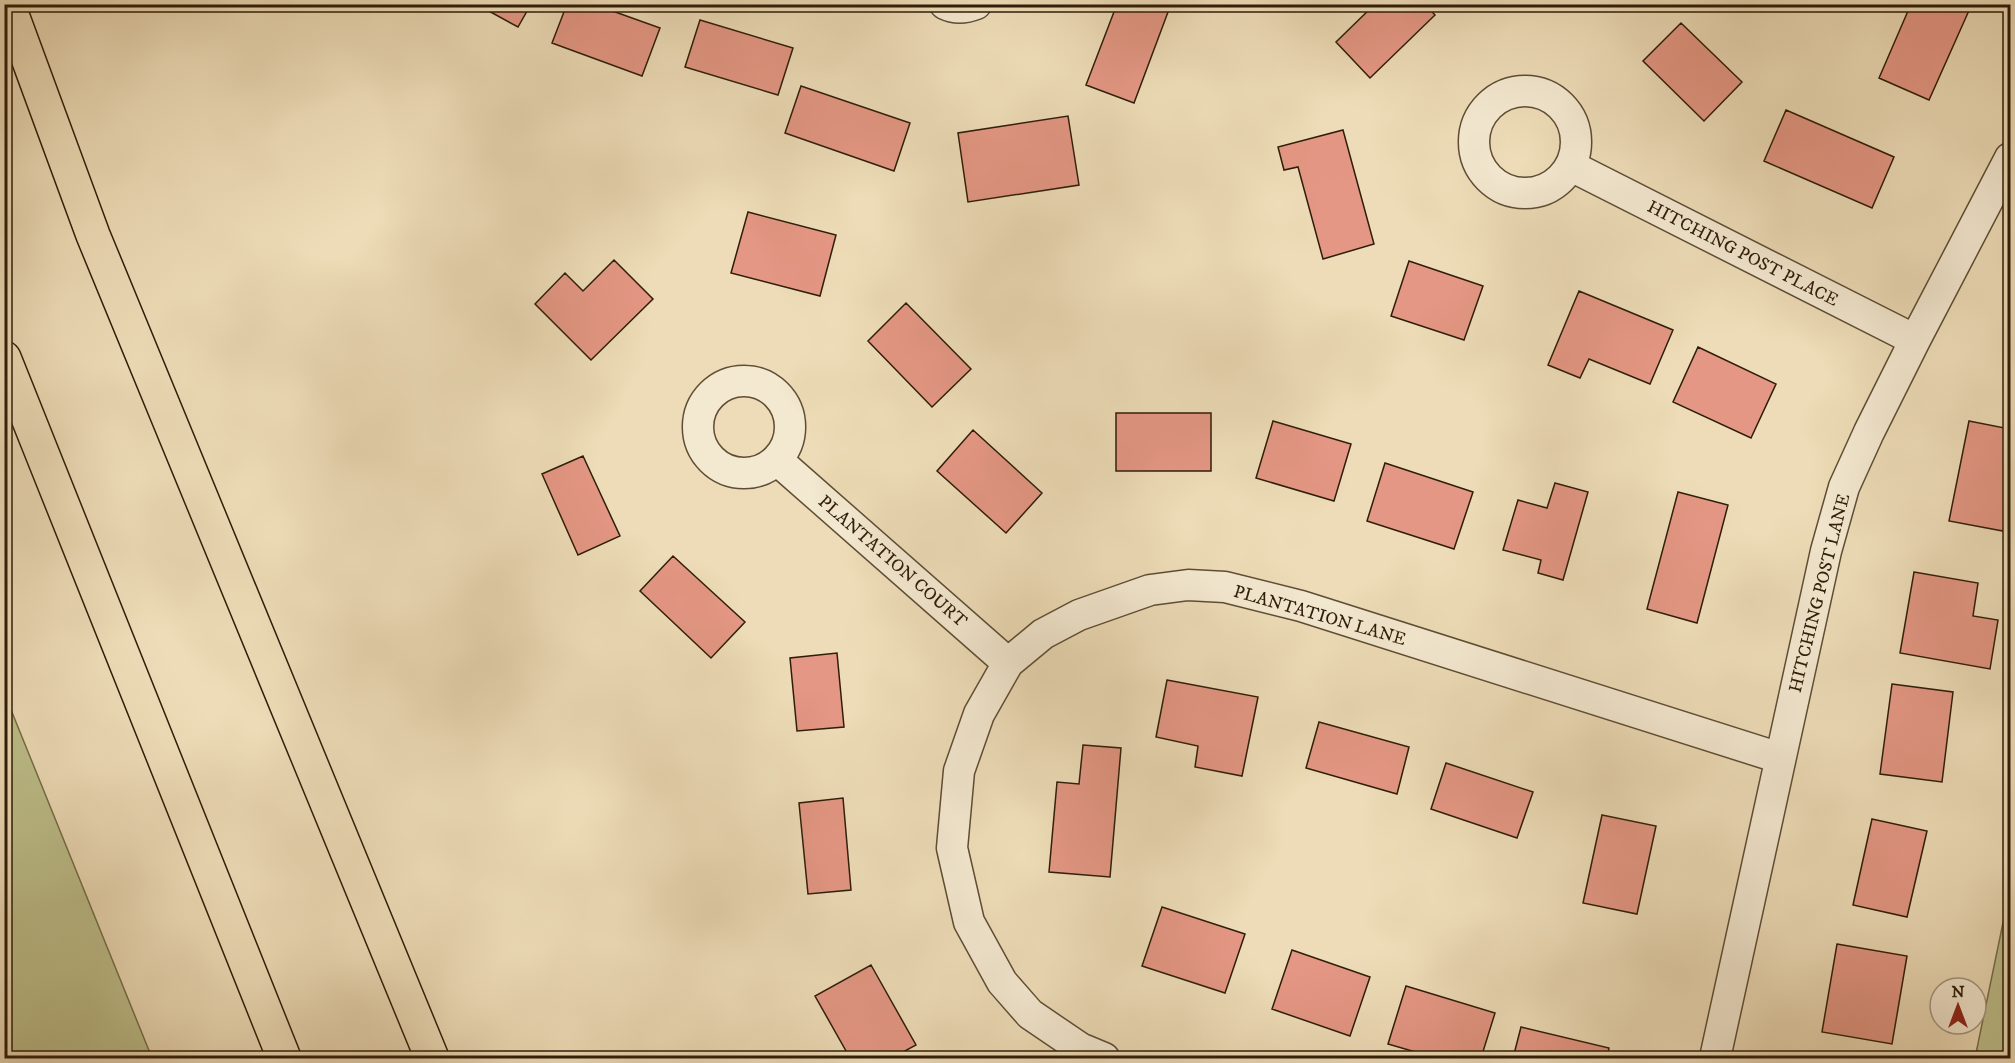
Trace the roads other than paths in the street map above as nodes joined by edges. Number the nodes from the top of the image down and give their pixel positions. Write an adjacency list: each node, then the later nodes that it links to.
1 (8, 4): 7 (highway)
2 (23, 4): 7 (highway)
3 (945, 4): 4 (street)
4 (976, 4)
5 (2010, 158): 8 (street, HITCHING POST LANE)
6 (1571, 166): 8 (street, HITCHING POST PLACE)
7 (93, 236): 14 (highway)
8 (1915, 340): 12 (street, HITCHING POST LANE)
9 (4, 358): 13 (highway)
10 (777, 460): 11 (street, PLANTATION COURT)
11 (1008, 663): 12 (street, PLANTATION LANE); 15 (street, PLANTATION LANE)
12 (1780, 758): 16 (street, HITCHING POST LANE)
13 (284, 1059)
14 (432, 1059)
15 (1104, 1059)
16 (1715, 1059)

